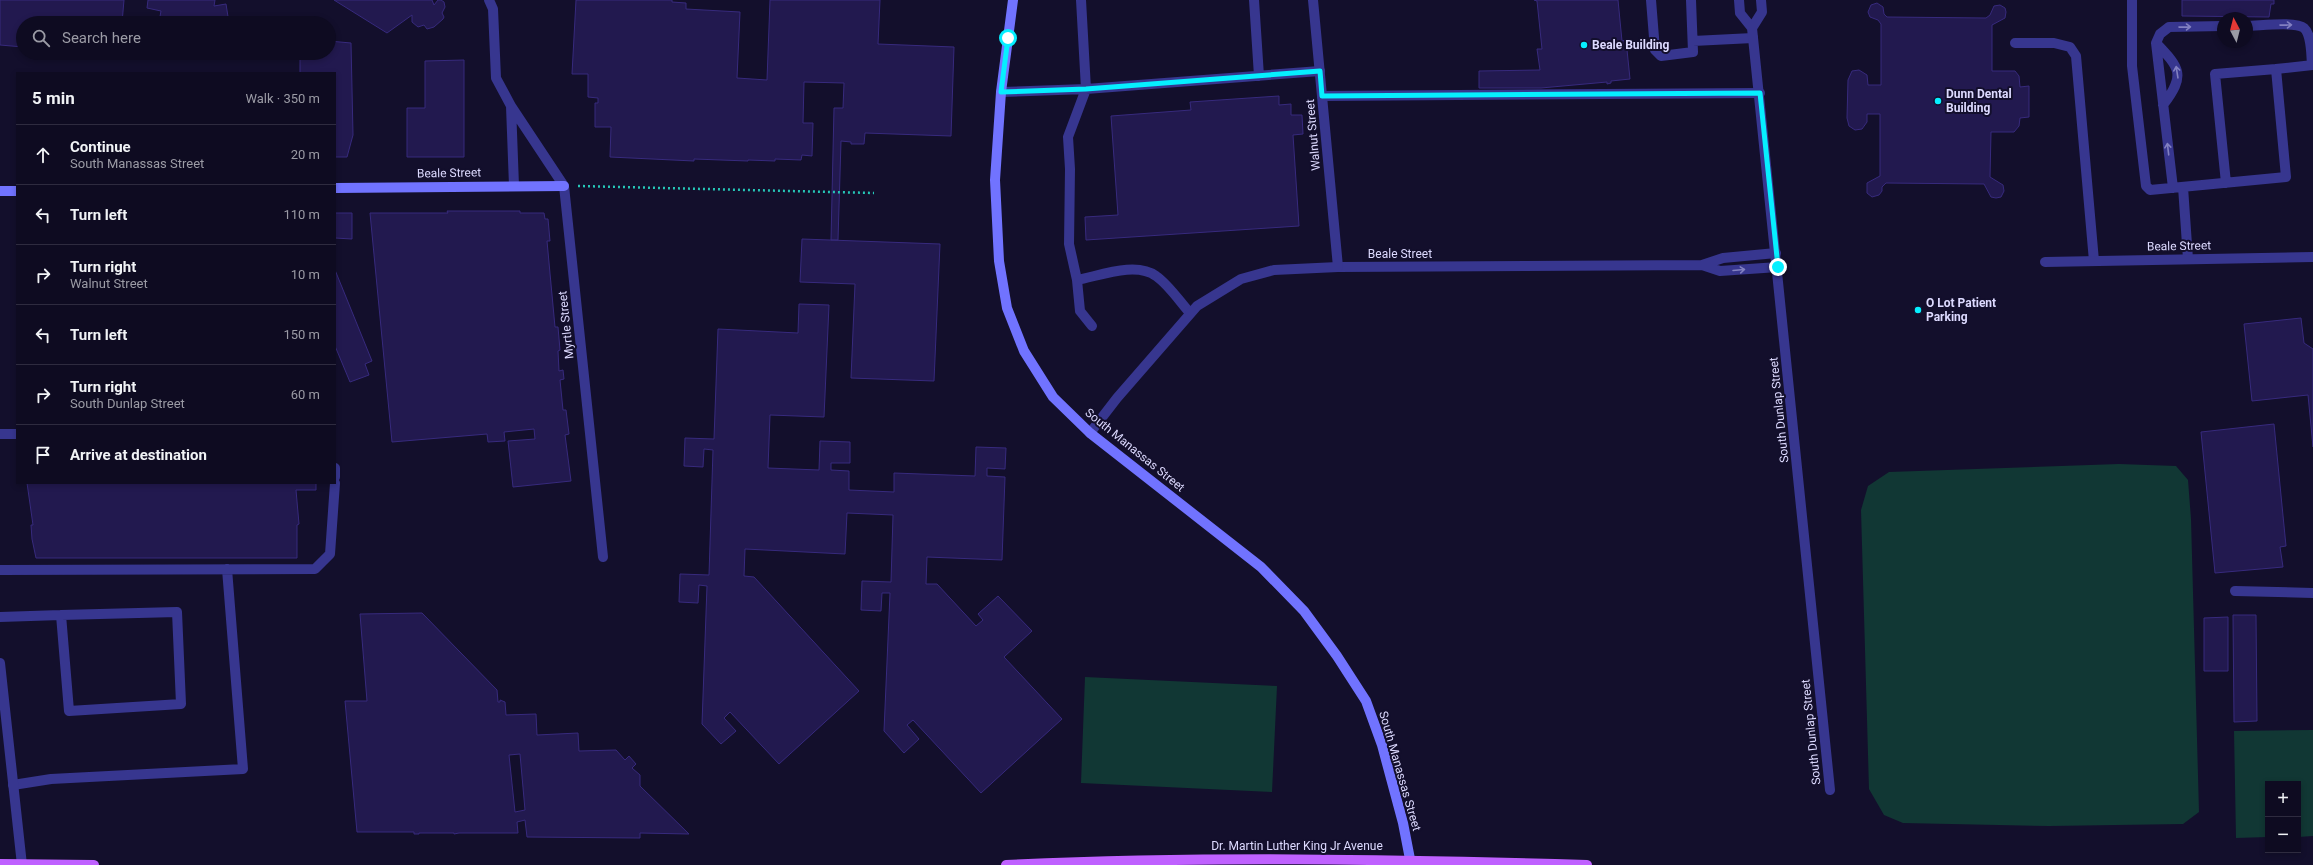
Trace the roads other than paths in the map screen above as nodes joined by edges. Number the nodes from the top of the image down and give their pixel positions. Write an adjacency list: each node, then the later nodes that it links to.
1 (1013, 0): 22 (street, South Manassas Street)
2 (1080, 0): 21 (street)
3 (1254, 0): 20 (street)
4 (1313, 0): 19 (street, Walnut Street)
5 (1651, 0): 14 (street)
6 (1691, 0): 14 (street)
7 (1739, 0): 13 (street)
8 (1761, 0): 13 (street)
9 (2132, 0): 30 (street)
10 (493, 3): 26 (street, Myrtle Street)
11 (2217, 26): 16 (street, one-way to 11)
12 (2253, 26): 17 (street, one-way to 17)
13 (1752, 33): 14 (street); 23 (street, South Dunlap Street)
14 (1693, 42)
15 (2015, 43): 37 (street)
16 (2156, 43): 25 (street); 25 (street, one-way to 16)
17 (2313, 65): 18 (street)
18 (2276, 69): 27 (street); 27 (street)
19 (1320, 71): 20 (street); 24 (street, Walnut Street)
20 (1259, 76): 21 (street)
21 (1086, 89): 22 (street); 42 (street)
22 (1001, 92): 45 (street, South Manassas Street)
23 (1760, 93): 24 (street); 34 (street, South Dunlap Street)
24 (1322, 96): 40 (street, Walnut Street)
25 (2163, 105): 30 (street, one-way to 25)
26 (510, 106): 28 (street, Myrtle Street); 29 (street, Myrtle Street)
27 (2226, 183): 30 (street)
28 (514, 186): 29 (street, Beale Street); 31 (street, Beale Street)
29 (564, 186): 49 (street, Myrtle Street)
30 (2178, 187): 36 (street)
31 (336, 188)
32 (0, 191): 33 (street)
33 (16, 191)
34 (1776, 253): 39 (street); 41 (street, South Dunlap Street)
35 (2313, 257): 36 (street, Beale Street)
36 (2188, 259): 37 (street, Beale Street)
37 (2094, 261): 38 (street, Beale Street)
38 (2045, 262)
39 (1702, 265): 40 (street, Beale Street); 41 (street, Beale Street, one-way to 41)
40 (1338, 267): 43 (street, Beale Street)
41 (1778, 267): 58 (street, South Dunlap Street)
42 (1077, 280): 43 (street); 44 (street)
43 (1190, 313): 45 (street, Beale Street)
44 (1092, 326)
45 (1090, 433): 60 (street, South Manassas Street)
46 (0, 434): 47 (street)
47 (16, 434)
48 (335, 484): 50 (street)
49 (603, 557)
50 (227, 569): 51 (street); 57 (street)
51 (0, 570)
52 (2235, 591): 53 (street)
53 (2313, 593)
54 (61, 615): 54 (street); 55 (street)
55 (0, 617)
56 (0, 663): 57 (street)
57 (13, 785): 62 (street)
58 (1830, 790)
59 (1115, 862): 60 (main road, Dr. Martin Luther King Jr Avenue); 64 (main road, Dr. Martin Luther King Jr Avenue)
60 (1410, 862): 65 (main road, Dr. Martin Luther King Jr Avenue)
61 (0, 864): 62 (main road)
62 (22, 864): 63 (main road)
63 (94, 865)
64 (1006, 865)
65 (1587, 865)

